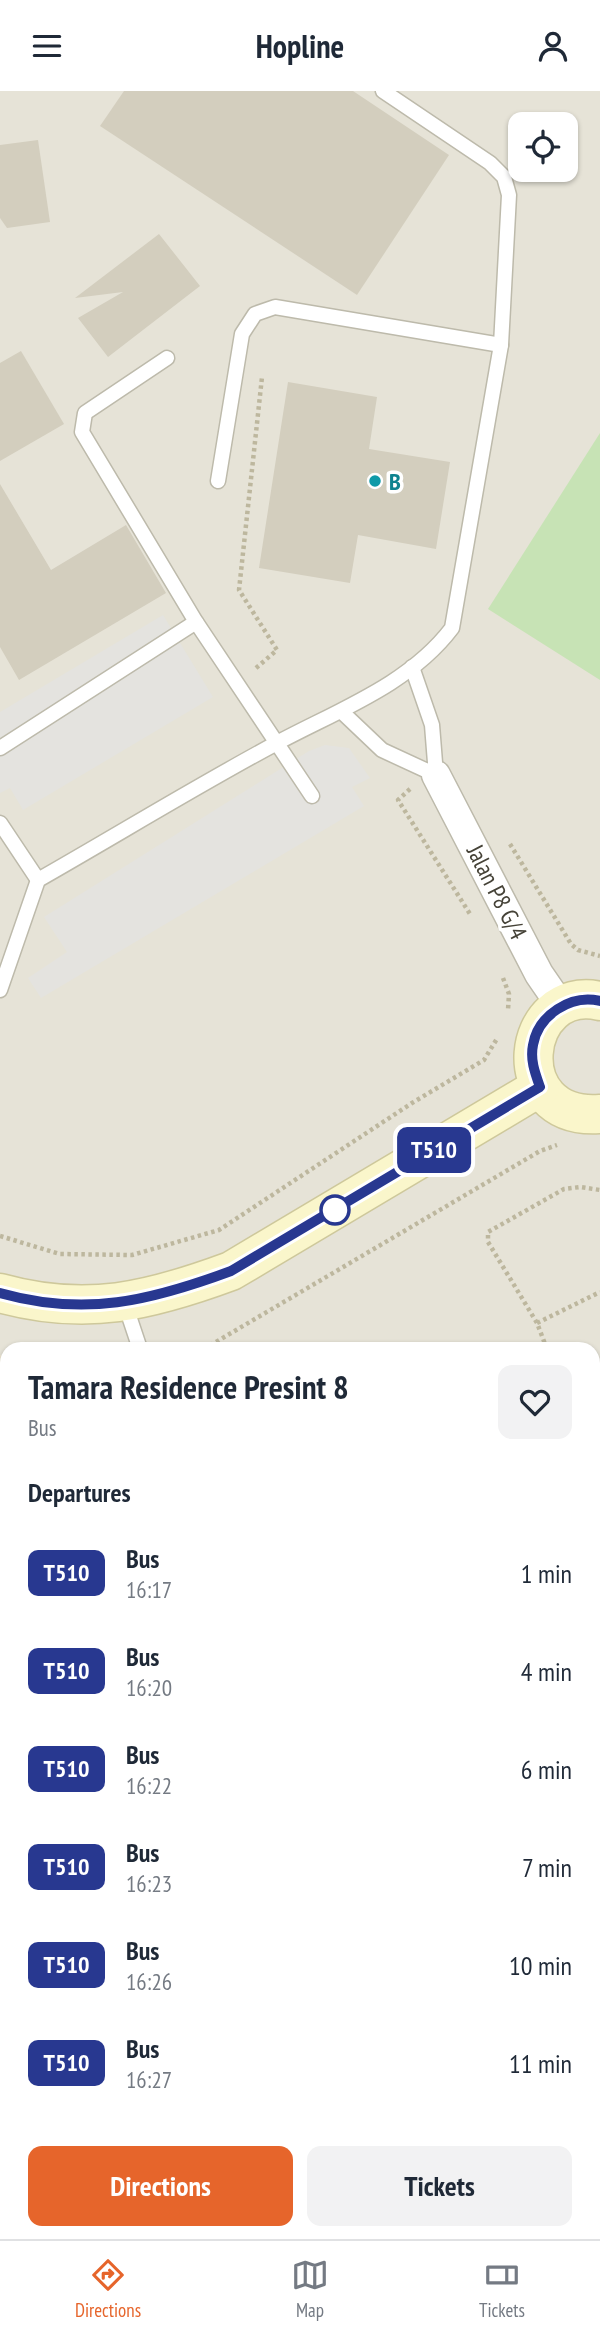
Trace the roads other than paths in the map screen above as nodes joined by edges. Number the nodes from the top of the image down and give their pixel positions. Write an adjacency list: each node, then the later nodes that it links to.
1 (383, 91): 2 (lane)
2 (501, 345): 4 (lane); 6 (lane)
3 (167, 358): 5 (lane)
4 (218, 481)
5 (196, 622): 8 (lane); 9 (lane)
6 (412, 667): 7 (lane); 10 (lane)
7 (342, 712): 8 (lane); 10 (lane)
8 (275, 744): 11 (lane); 13 (lane)
9 (0, 748)
10 (437, 776): 16 (street, Jalan P8 G/4)
11 (312, 796)
12 (0, 823): 13 (lane)
13 (38, 880): 14 (lane)
14 (0, 990)
15 (600, 1001): 16 (street)
16 (561, 1006): 17 (street)
17 (540, 1087): 18 (street); 20 (street)
18 (600, 1114)
19 (0, 1293): 20 (street)
20 (125, 1304): 21 (lane)
21 (138, 1342)

